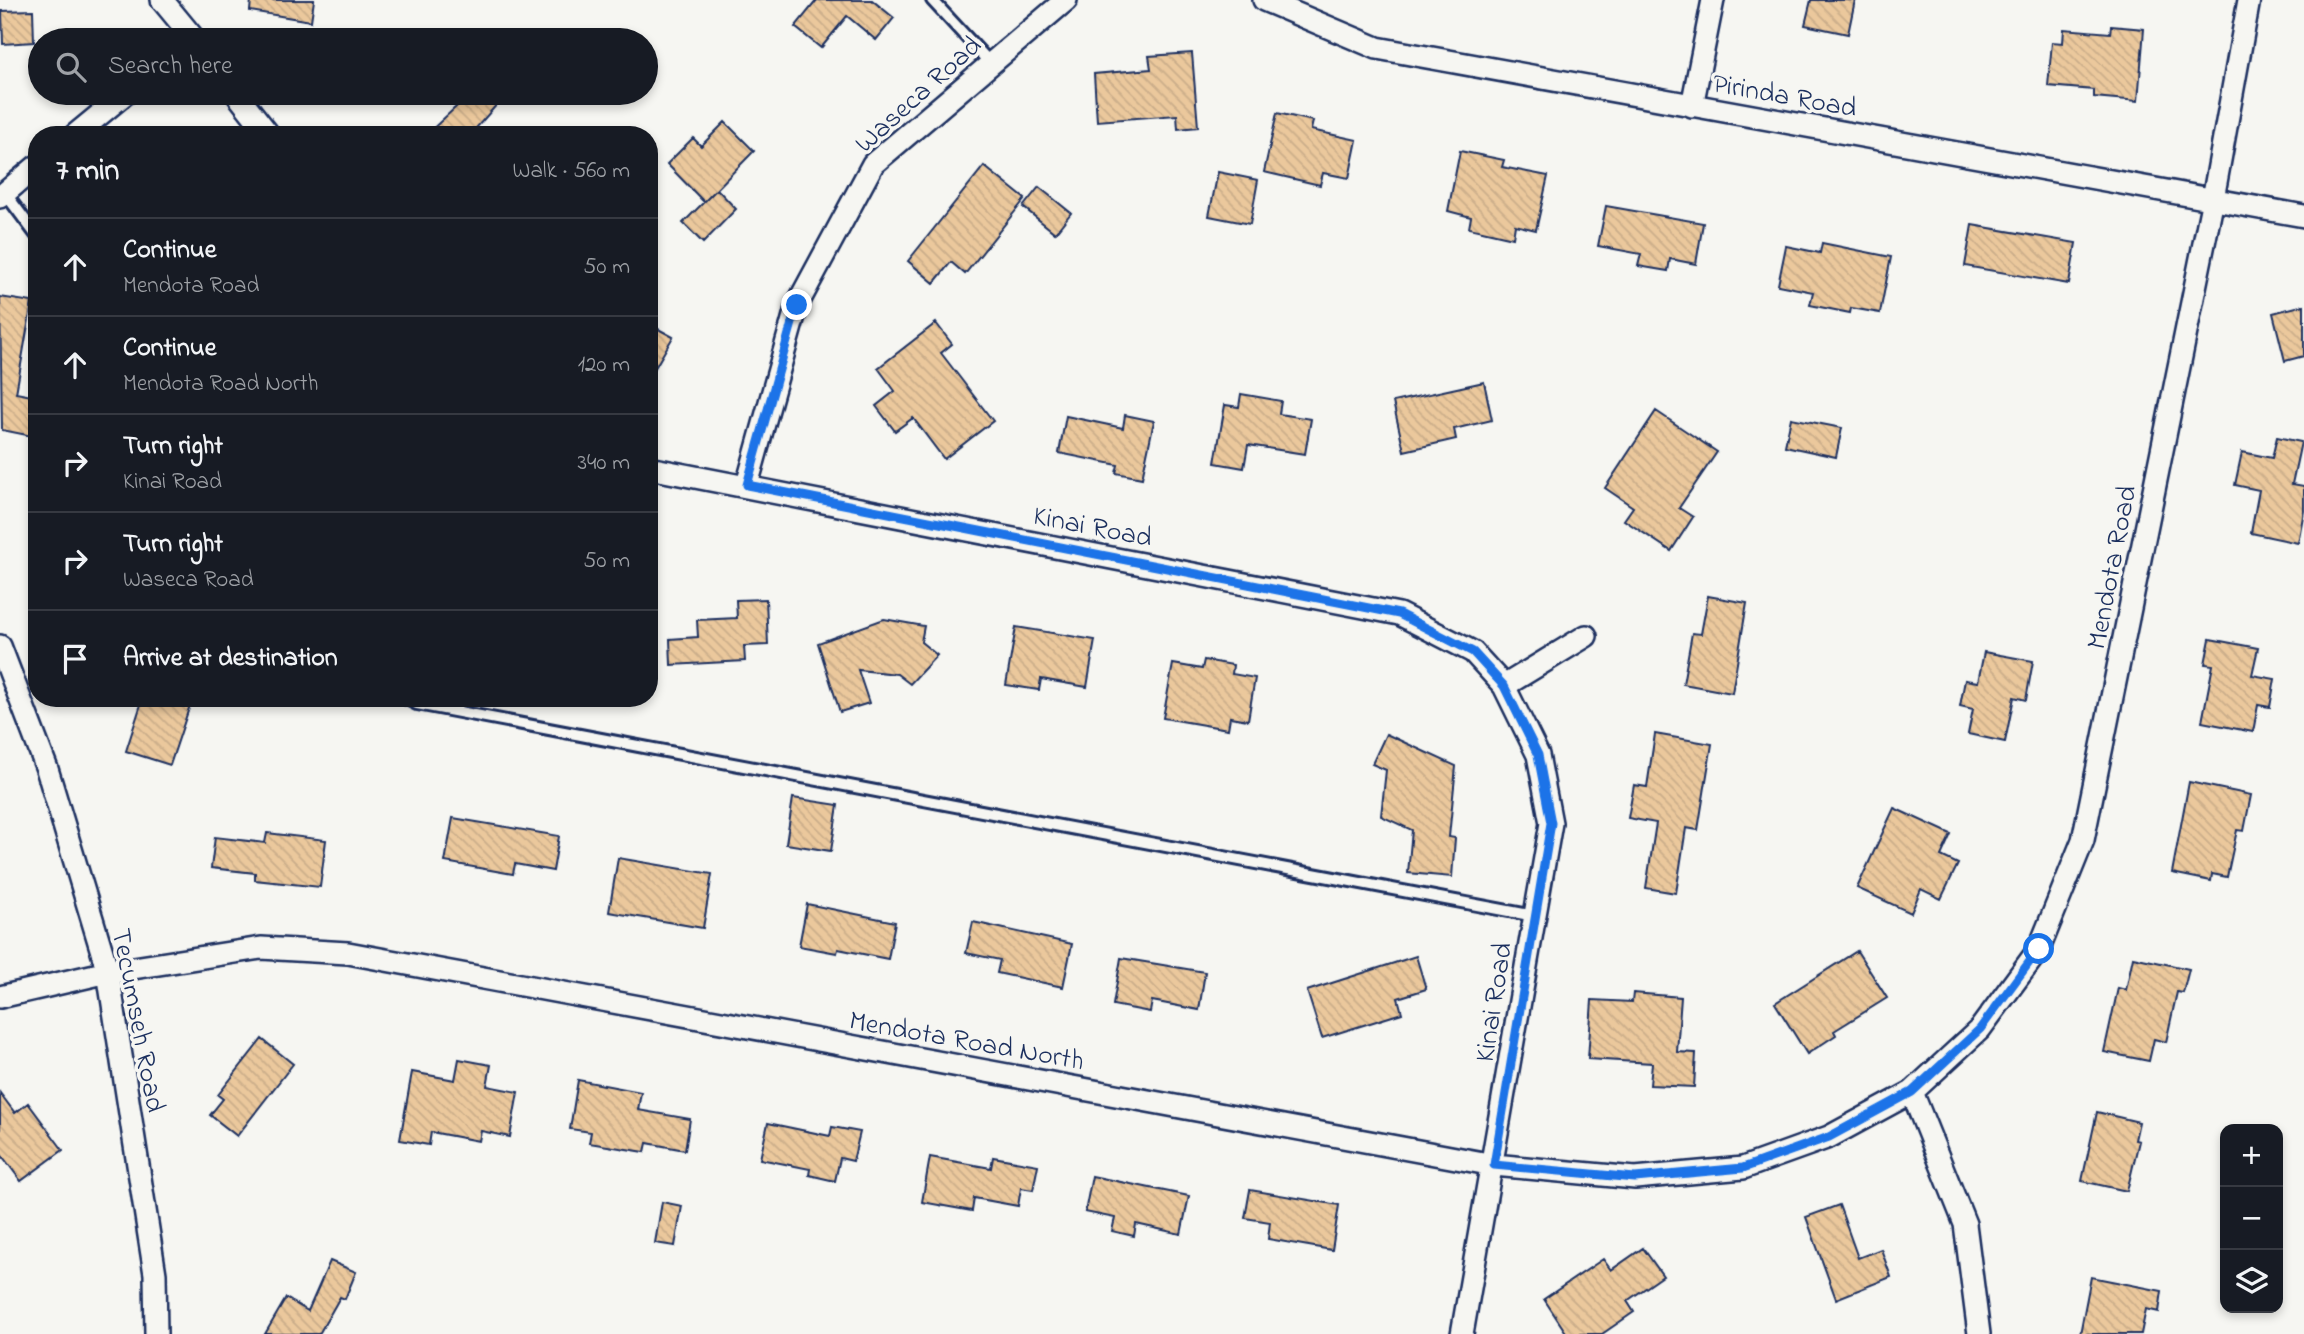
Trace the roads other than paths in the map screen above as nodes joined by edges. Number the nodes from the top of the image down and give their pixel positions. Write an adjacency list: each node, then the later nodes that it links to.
1 (162, 0): 7 (street)
2 (932, 0): 8 (lane)
3 (1066, 0): 8 (street, Waseca Road)
4 (1264, 0): 11 (street, Pirinda Road)
5 (1713, 0): 11 (street)
6 (2249, 0): 16 (street, Mendota Road)
7 (184, 28)
8 (990, 64): 20 (street, Waseca Road)
9 (111, 105): 12 (street)
10 (246, 105): 13 (street)
11 (1692, 106): 16 (street, Pirinda Road)
12 (86, 126)
13 (263, 126)
14 (28, 173): 15 (street)
15 (2, 195): 18 (lane)
16 (2213, 199): 17 (street, Pirinda Road); 28 (street, Mendota Road)
17 (2304, 216)
18 (28, 225)
19 (658, 470): 20 (street, Kinai Road)
20 (747, 485): 23 (street, Kinai Road)
21 (1586, 636): 23 (street)
22 (0, 646): 26 (street, Tecumseh Road)
23 (1504, 686): 25 (street, Kinai Road)
24 (433, 707): 25 (lane)
25 (1535, 916): 29 (street, Kinai Road)
26 (108, 972): 27 (street, Mendota Road North); 29 (street, Mendota Road North); 30 (street, Tecumseh Road)
27 (0, 997)
28 (1912, 1092): 29 (street, Mendota Road North); 32 (street)
29 (1494, 1165): 31 (street, Kinai Road)
30 (156, 1334)
31 (1462, 1334)
32 (1979, 1334)

